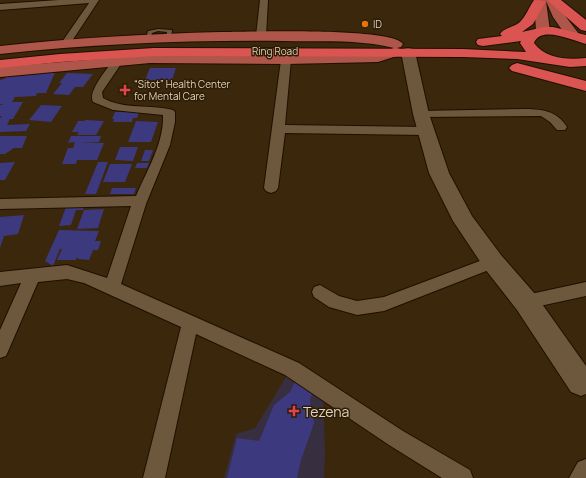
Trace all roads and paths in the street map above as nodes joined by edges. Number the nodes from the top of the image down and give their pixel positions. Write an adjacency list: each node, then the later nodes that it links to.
1 (93, 0): 4 (street); 10 (street)
2 (264, 0): 8 (street)
3 (546, 0): 5 (highway); 6 (main road); 7 (main road); 11 (highway)
4 (0, 7)
5 (586, 26)
6 (537, 33): 7 (highway, Ring Road); 11 (highway, Ring Road); 17 (highway)
7 (572, 34): 9 (highway, Ring Road)
8 (261, 36): 10 (main road); 13 (main road)
9 (586, 40)
10 (67, 42): 12 (main road)
11 (448, 43): 13 (highway, Ring Road)
12 (0, 50)
13 (404, 50): 14 (highway, Ring Road); 15 (main road); 17 (highway, Ring Road); 19 (highway, Ring Road); 22 (highway); 23 (street)
14 (0, 57)
15 (286, 60): 16 (main road); 25 (street)
16 (118, 61): 21 (main road); 27 (street)
17 (554, 61): 18 (highway); 20 (highway, Ring Road)
18 (586, 62)
19 (0, 64)
20 (586, 70)
21 (0, 72)
22 (586, 86)
23 (423, 122): 24 (street); 25 (street); 29 (street)
24 (561, 127)
25 (279, 129): 26 (street)
26 (271, 188)
27 (141, 201): 28 (street); 32 (street)
28 (0, 204)
29 (493, 262): 34 (street); 35 (street)
30 (33, 274): 31 (street); 32 (street); 37 (street)
31 (0, 279)
32 (112, 287): 36 (street)
33 (586, 289): 35 (street)
34 (320, 292)
35 (526, 302): 38 (street)
36 (190, 324): 40 (street); 41 (street)
37 (0, 350)
38 (584, 385)
39 (586, 470): 42 (street)
40 (154, 478)
41 (462, 478)
42 (580, 478)

